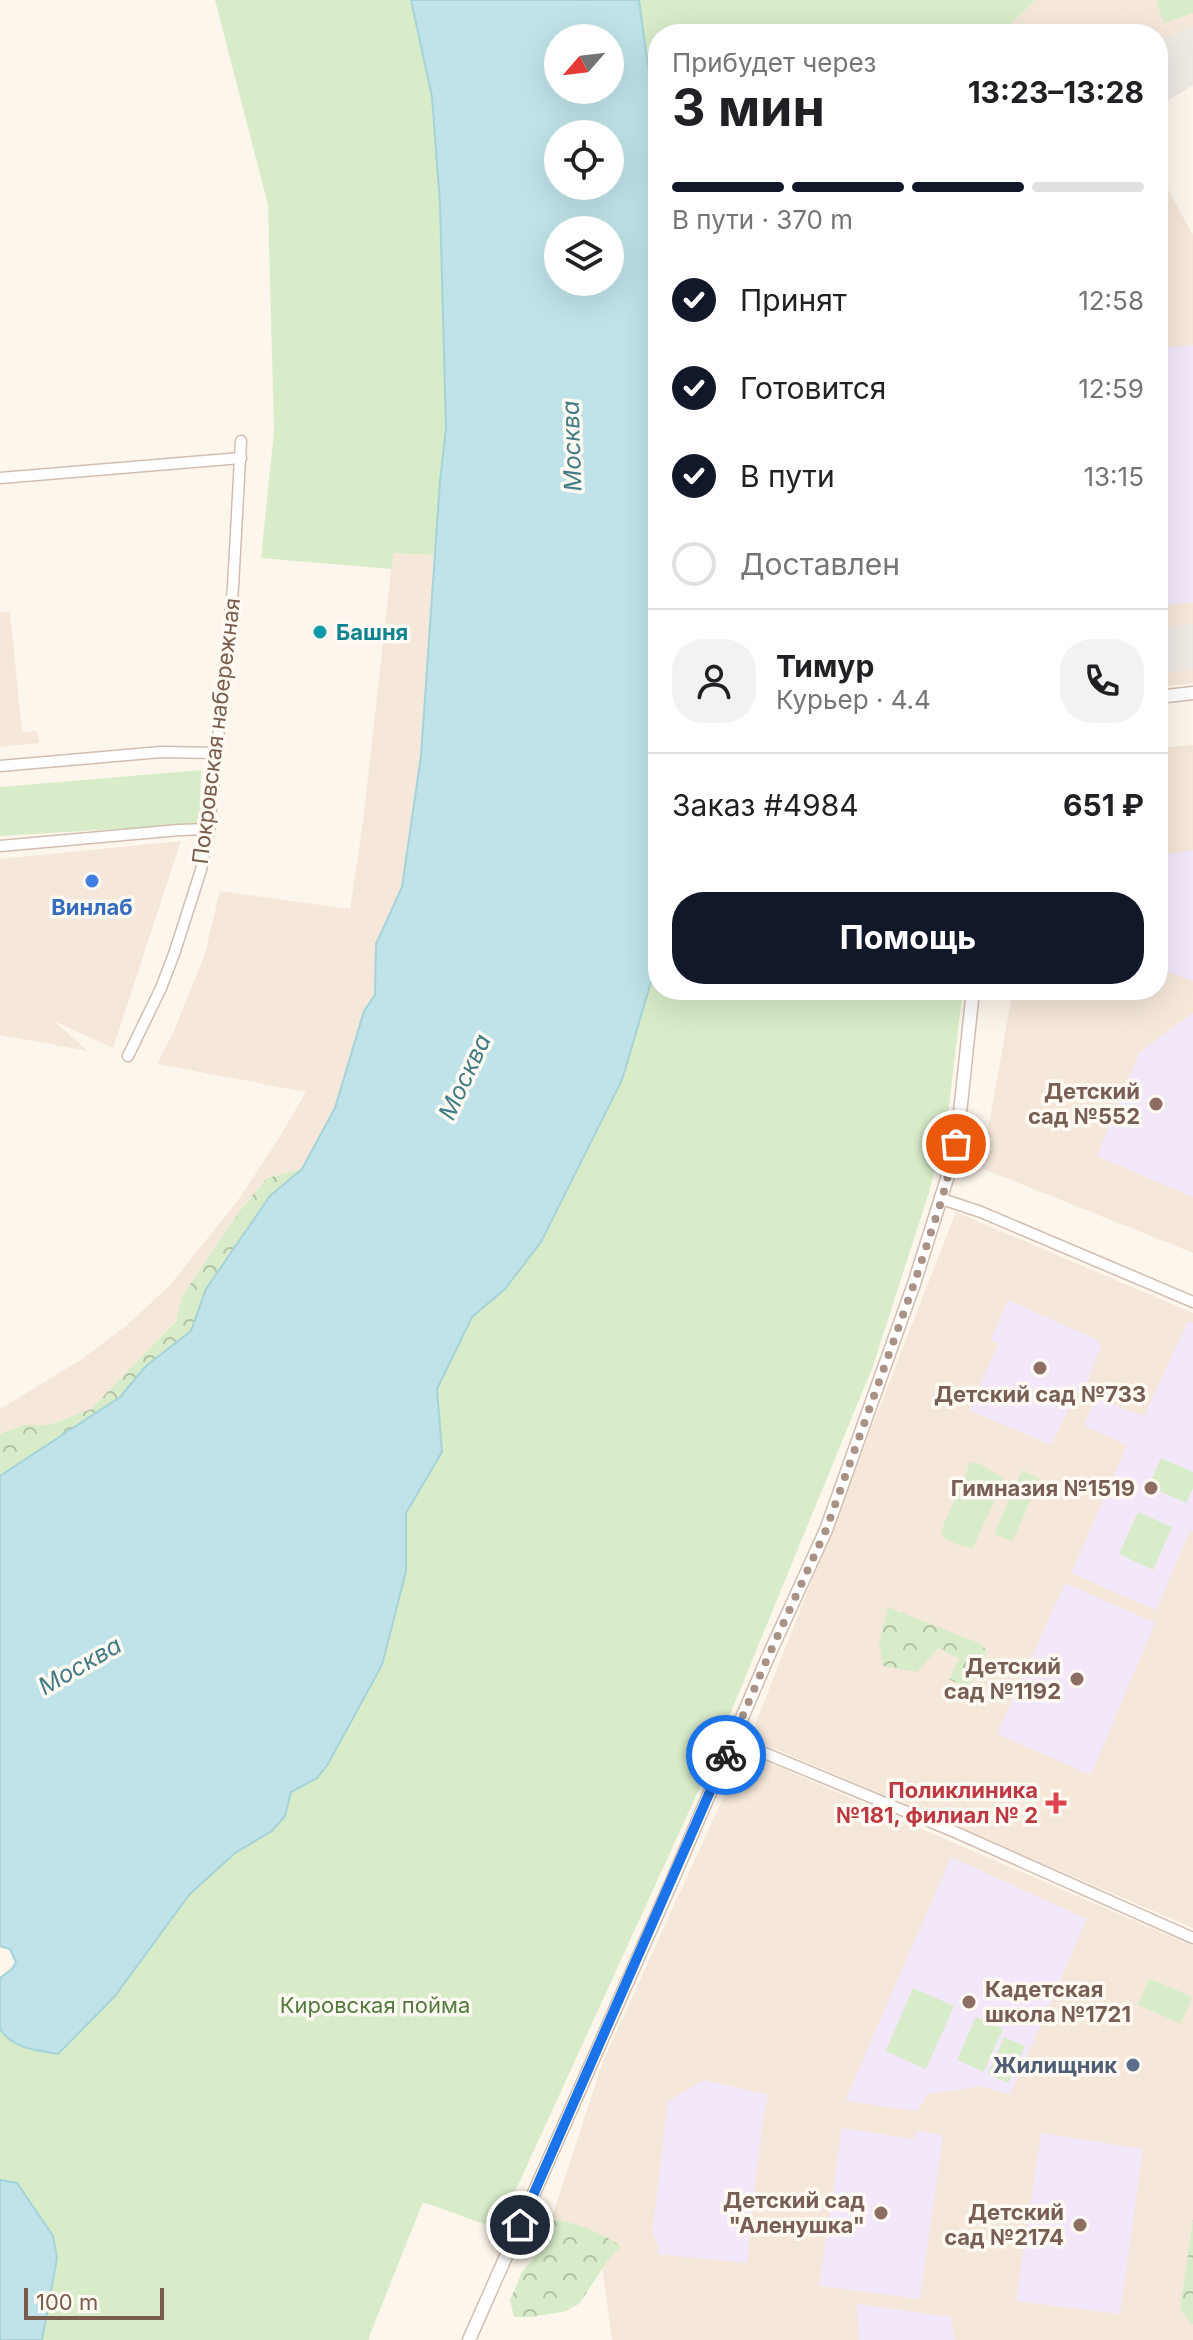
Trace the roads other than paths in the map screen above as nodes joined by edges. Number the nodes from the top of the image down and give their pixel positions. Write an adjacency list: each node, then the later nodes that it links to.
1 (241, 441): 2 (street, Покровская набережная)
2 (241, 458): 3 (street); 6 (street, Покровская набережная)
3 (0, 478)
4 (1193, 693): 5 (street)
5 (1168, 696)
6 (216, 753): 7 (street); 8 (street, Покровская набережная)
7 (0, 766)
8 (209, 829): 9 (street); 11 (street, Покровская набережная)
9 (0, 846)
10 (972, 1000): 12 (street)
11 (128, 1056)
12 (942, 1199): 13 (street); 14 (street)
13 (1193, 1302)
14 (733, 1740): 15 (street); 16 (street)
15 (1193, 1938)
16 (469, 2340)

